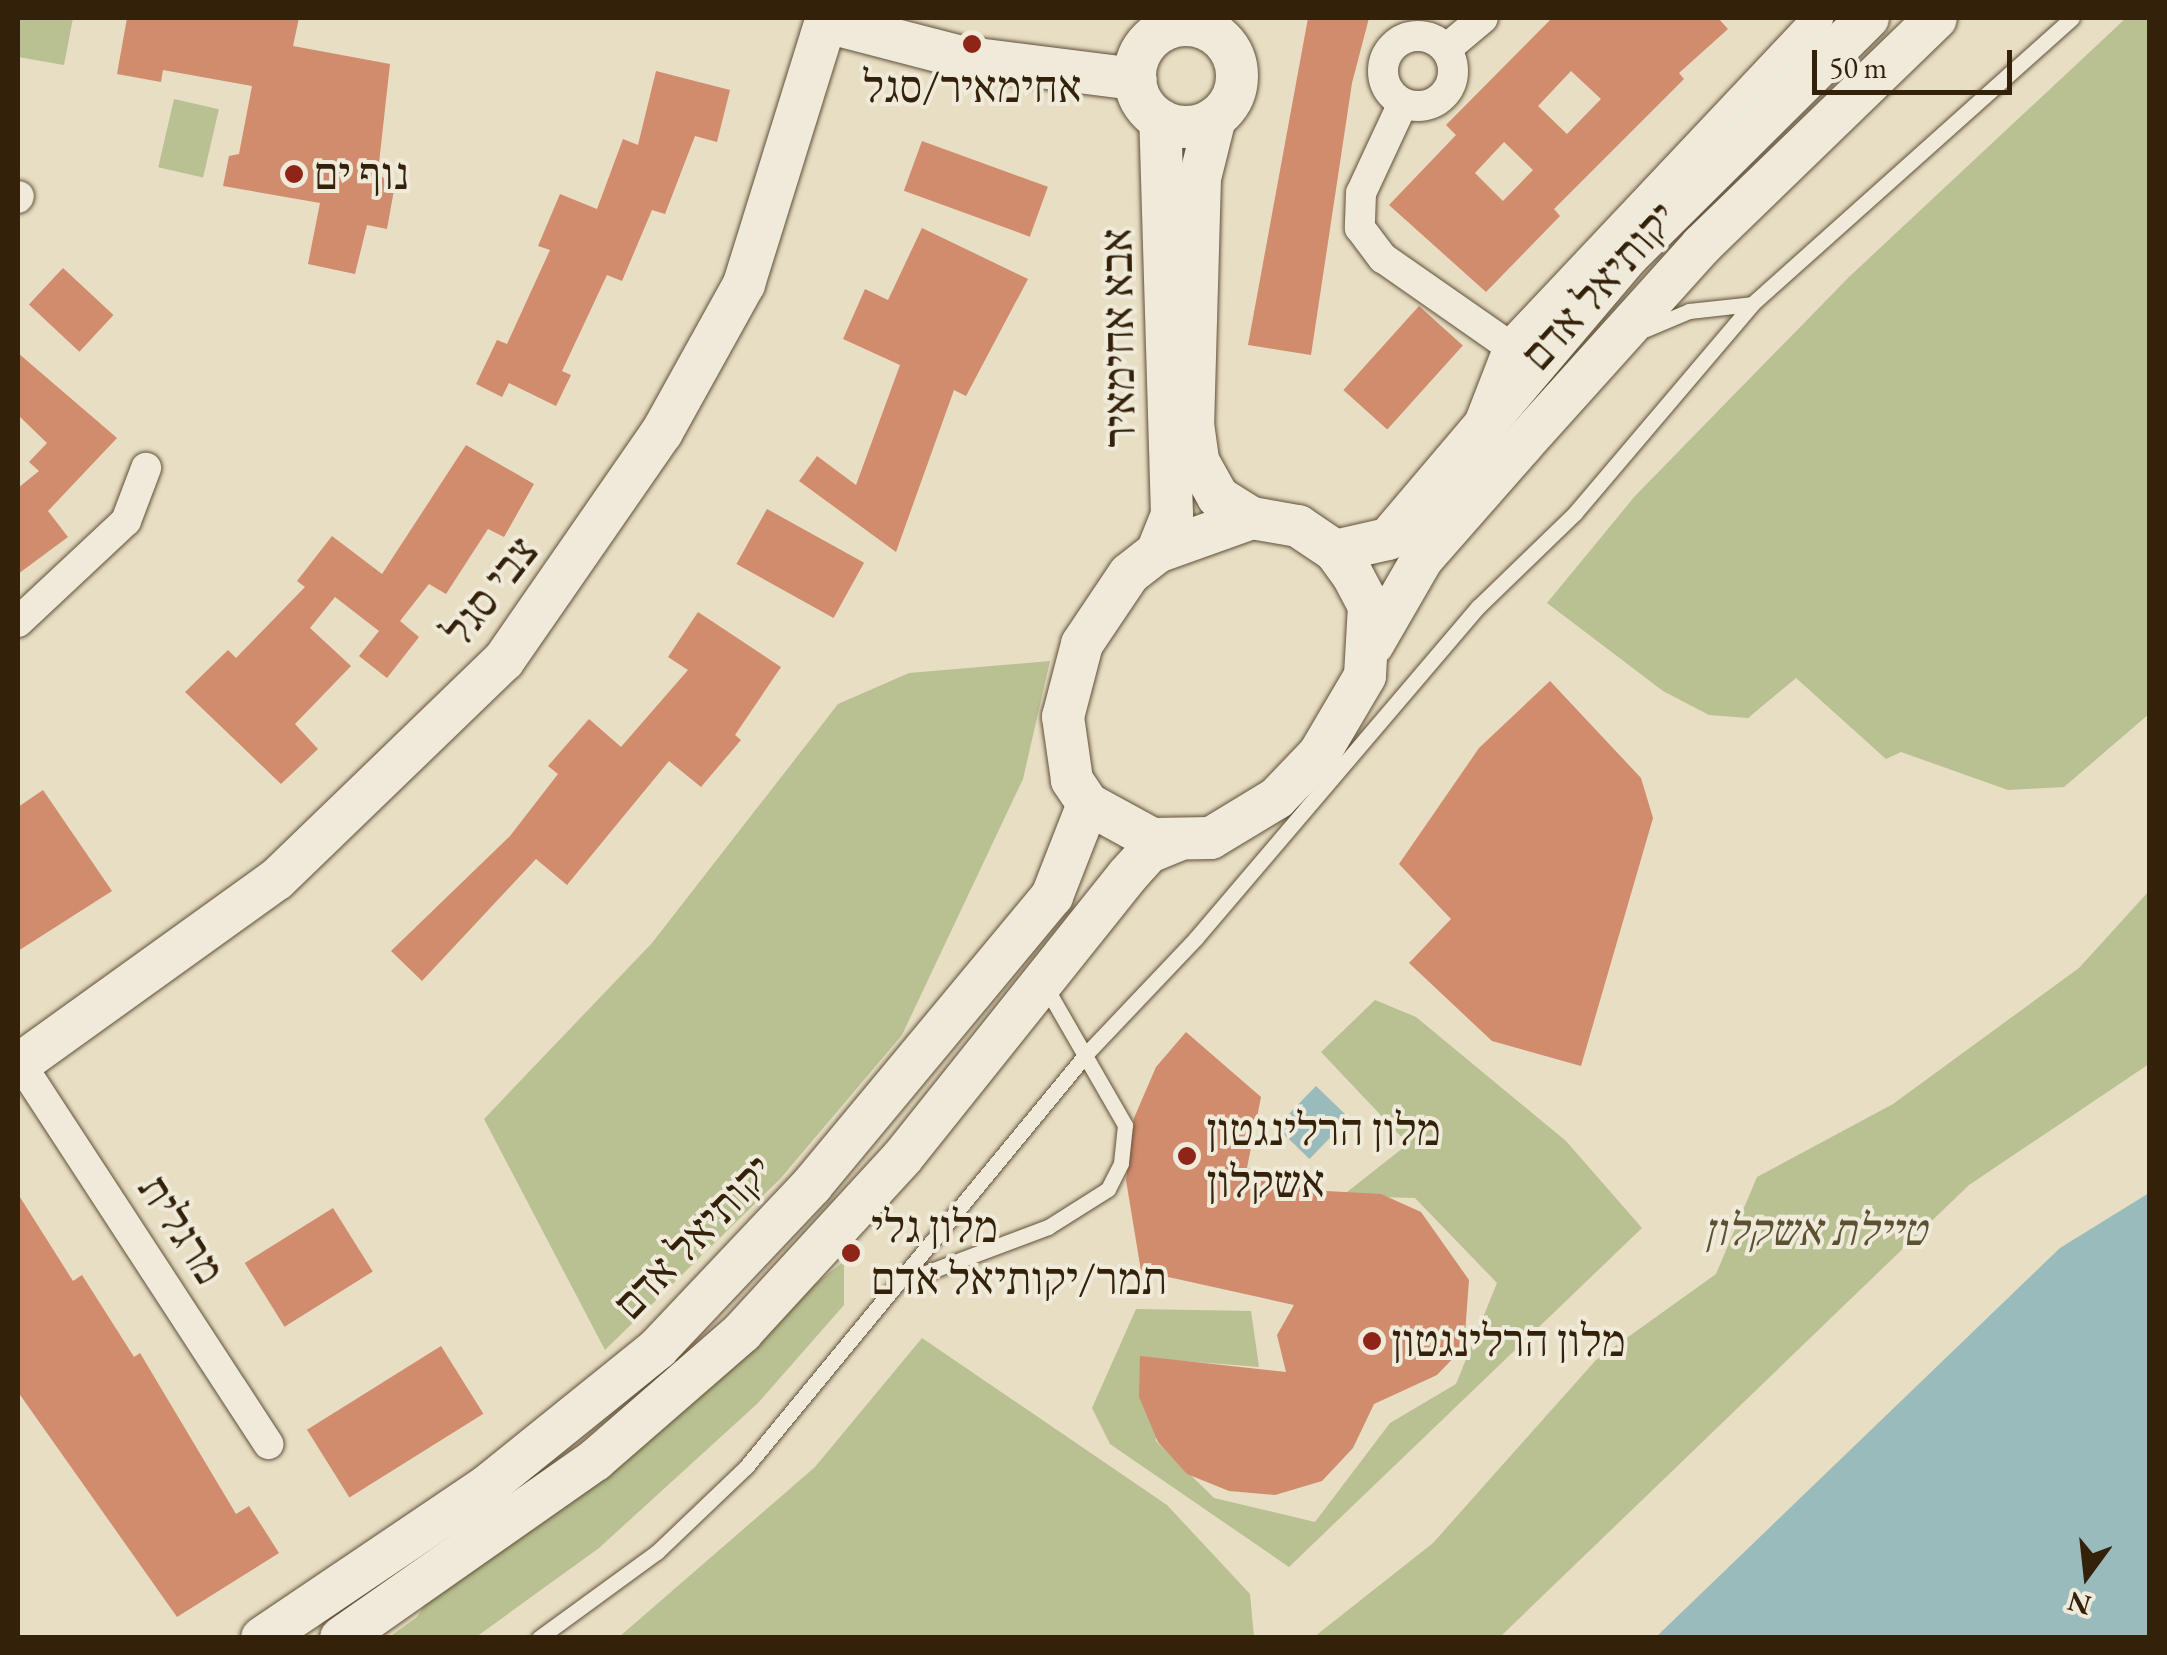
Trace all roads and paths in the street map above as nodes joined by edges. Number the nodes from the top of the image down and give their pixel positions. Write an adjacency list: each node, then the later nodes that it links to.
1 (1483, 18): 10 (street)
2 (1818, 18): 16 (street)
3 (1868, 18): 18 (main road, יקותיאל אדם)
4 (1936, 18): 17 (main road, יקותיאל אדם)
5 (2072, 18): 15 (lane)
6 (826, 20): 11 (main road); 29 (main road, צבי סגל)
7 (1181, 22): 9 (main road); 11 (main road)
8 (1395, 30): 10 (street); 12 (street)
9 (1237, 36): 13 (main road)
10 (1446, 49): 12 (street)
11 (1136, 79): 14 (main road)
12 (1403, 102): 16 (street)
13 (1216, 118): 14 (main road); 20 (main road, אבא אחימאיר)
14 (1160, 120): 22 (main road, אבא אחימאיר)
15 (1752, 304): 17 (lane); 28 (lane)
16 (1509, 346): 18 (street)
17 (1602, 360): 24 (main road, יקותיאל אדם)
18 (1475, 438): 21 (main road, יקותיאל אדם)
19 (146, 468): 23 (street)
20 (1252, 518): 21 (main road); 22 (main road)
21 (1335, 551): 24 (main road)
22 (1157, 552): 25 (main road)
23 (18, 622)
24 (1371, 649): 26 (main road)
25 (1088, 804): 26 (main road); 32 (main road, יקותיאל אדם)
26 (1176, 841): 27 (main road, יקותיאל אדם)
27 (1042, 980): 28 (lane); 32 (main road, יקותיאל אדם)
28 (1087, 1053): 30 (lane); 30 (lane)
29 (19, 1064): 31 (street, מרגלית)
30 (903, 1282): 34 (lane)
31 (268, 1444)
32 (358, 1612): 33 (main road, יקותיאל אדם)
33 (262, 1638)
34 (539, 1638)

